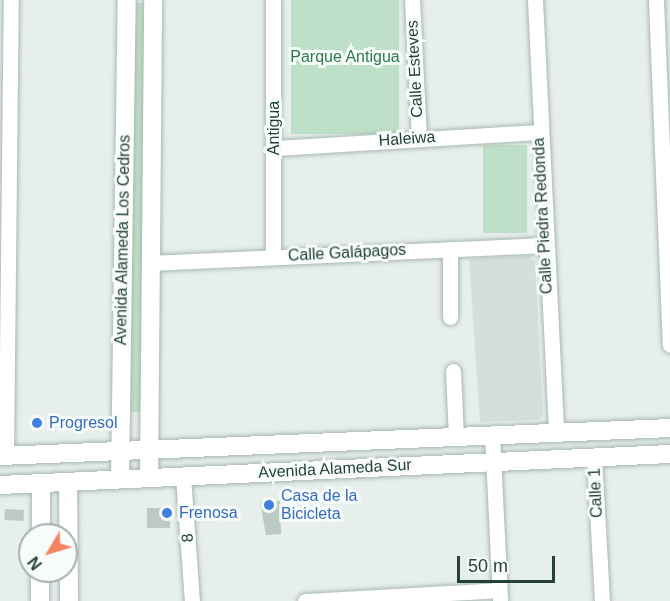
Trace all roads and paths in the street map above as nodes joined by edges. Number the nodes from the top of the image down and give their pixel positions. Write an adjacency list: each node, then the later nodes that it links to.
1 (11, 0): 12 (street)
2 (127, 0): 27 (main road, Avenida Alameda Los Cedros)
3 (153, 0): 16 (main road, Avenida Alameda Los Cedros)
4 (273, 0): 10 (street, Antigua)
5 (412, 0): 9 (street, Calle Esteves)
6 (535, 0): 8 (street, Calle Piedra Redonda)
7 (656, 0): 11 (street)
8 (539, 132): 9 (street, Haleiwa); 13 (street, Calle Piedra Redonda)
9 (419, 138): 10 (street, Haleiwa)
10 (275, 148): 15 (street, Antigua)
11 (667, 192): 17 (street)
12 (3, 240): 20 (street)
13 (544, 245): 14 (street, Calle Galápagos); 23 (street, Calle Piedra Redonda)
14 (450, 249): 15 (street, Calle Galápagos); 18 (street)
15 (273, 256): 16 (street, Calle Galápagos)
16 (151, 263): 26 (main road, Avenida Alameda Los Cedros)
17 (669, 310): 19 (street)
18 (450, 317)
19 (670, 345)
20 (2, 349): 29 (street)
21 (453, 371): 25 (street)
22 (670, 428): 23 (main road, Avenida Alameda Sur)
23 (556, 433): 24 (main road, Avenida Alameda Sur)
24 (492, 435): 25 (main road, Avenida Alameda Sur); 31 (street)
25 (456, 437): 26 (main road, Avenida Alameda Sur)
26 (148, 448): 27 (main road, Avenida Alameda Sur); 33 (main road, Avenida Alameda Los Cedros)
27 (120, 449): 29 (main road, Avenida Alameda Sur); 34 (main road, Avenida Alameda Los Cedros)
28 (670, 454): 30 (main road, Avenida Alameda Sur)
29 (3, 456)
30 (594, 457): 31 (main road, Avenida Alameda Sur); 45 (street, Calle 1)
31 (493, 462): 32 (main road, Avenida Alameda Sur); 40 (street)
32 (183, 476): 33 (main road, Avenida Alameda Sur); 43 (street, 8)
33 (149, 478): 34 (main road, Avenida Alameda Sur)
34 (120, 479): 35 (main road, Avenida Alameda Sur)
35 (68, 482): 36 (main road, Avenida Alameda Sur); 42 (main road)
36 (41, 483): 37 (main road, Avenida Alameda Sur); 38 (main road)
37 (0, 485)
38 (40, 523)
39 (40, 583): 41 (main road)
40 (499, 596): 44 (street)
41 (40, 601)
42 (69, 601)
43 (192, 601)
44 (305, 601)
45 (602, 601)

